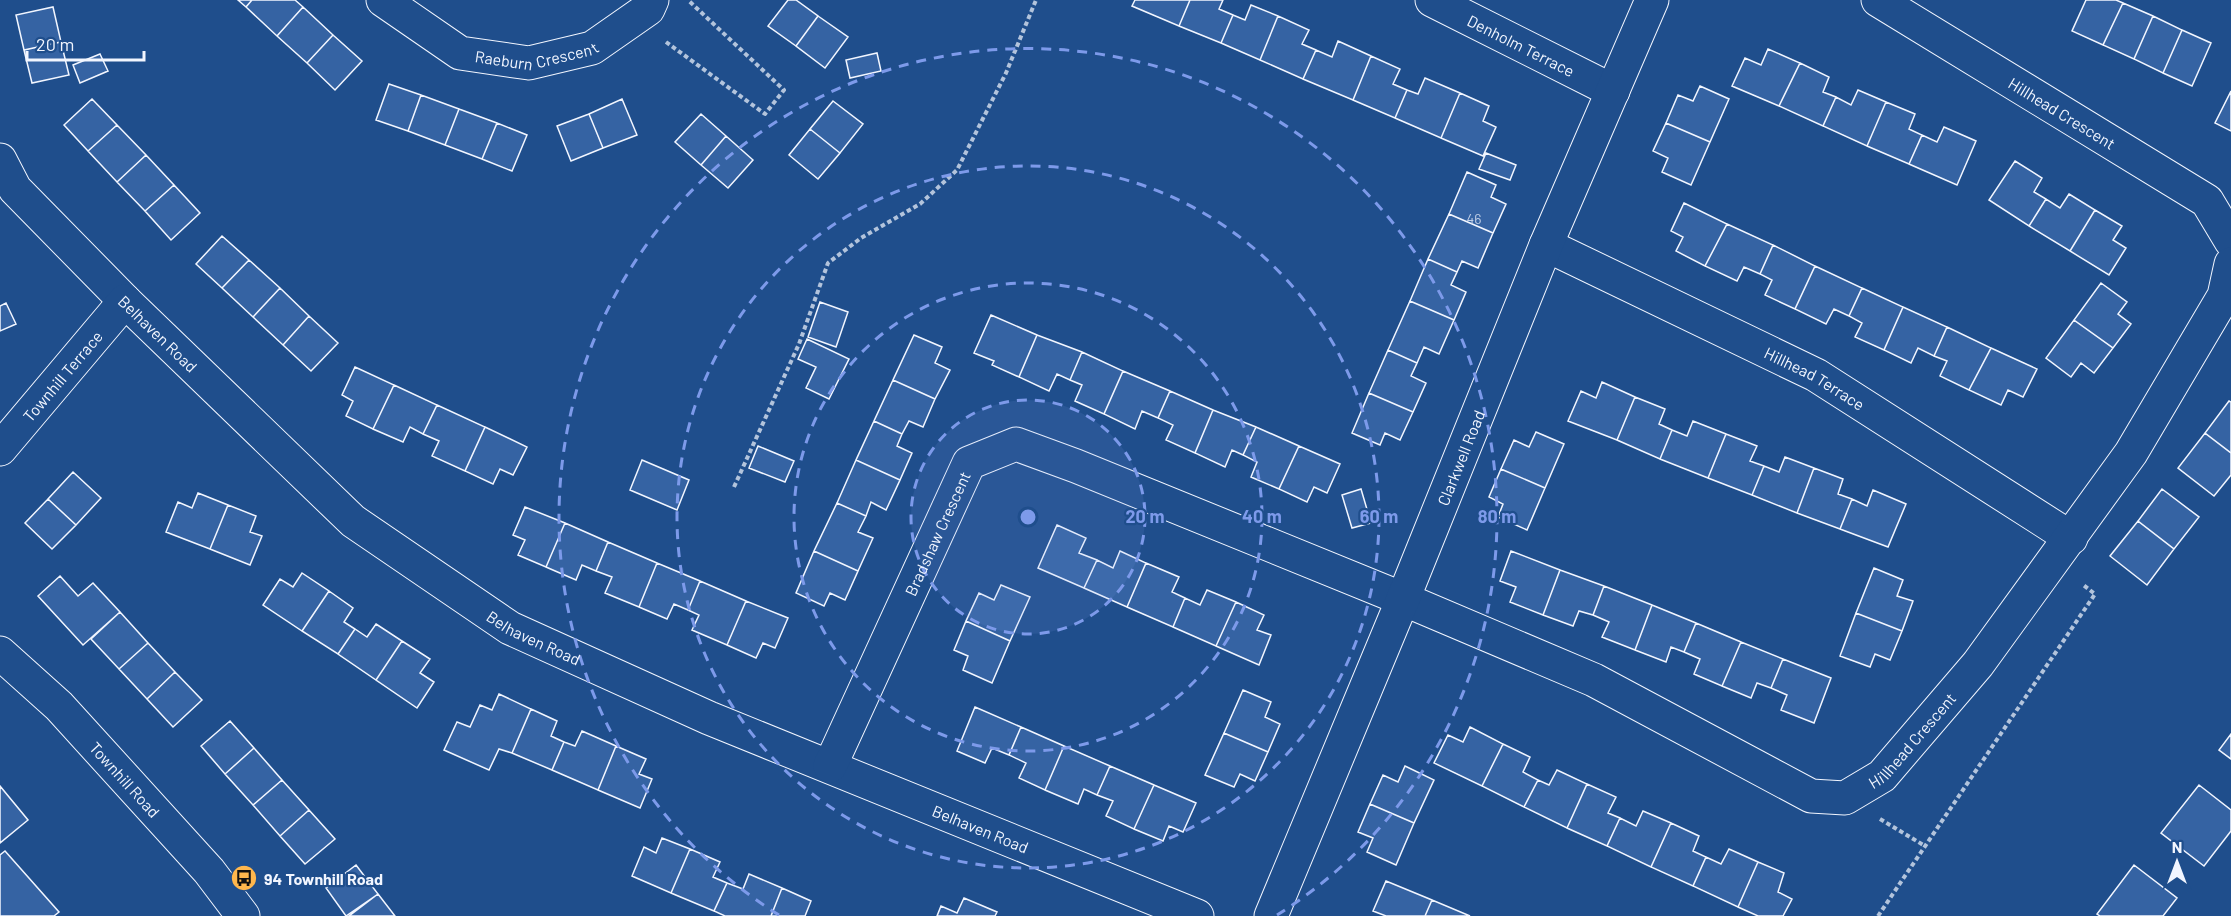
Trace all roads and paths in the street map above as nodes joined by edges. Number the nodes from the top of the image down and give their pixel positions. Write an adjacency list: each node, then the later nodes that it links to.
1 (383, 0): 7 (street, Raeburn Crescent)
2 (688, 0): 7 (path)
3 (1036, 0): 15 (path)
4 (1432, 0): 8 (street, Denholm Terrace)
5 (1653, 0): 8 (street, Clarkwell Road)
6 (1878, 0): 10 (street, Hillhead Crescent)
7 (643, 10)
8 (1613, 91): 11 (street, Clarkwell Road)
9 (0, 160): 13 (street, Belhaven Road)
10 (2231, 241)
11 (1546, 245): 16 (street, Hillhead Terrace); 17 (street, Clarkwell Road)
12 (2231, 264): 16 (street, Hillhead Crescent)
13 (125, 302): 14 (street, Townhill Terrace); 19 (street, Belhaven Road)
14 (0, 449)
15 (734, 487)
16 (2061, 550): 20 (street, Hillhead Crescent); 21 (path)
17 (1403, 599): 19 (street, Bradshaw Crescent); 20 (street); 24 (street, Clarkwell Road)
18 (0, 653): 22 (street, Townhill Road)
19 (830, 766): 23 (street, Belhaven Road)
20 (1845, 798): 21 (path)
21 (1925, 846): 25 (path)
22 (243, 916)
23 (1197, 916)
24 (1271, 916)
25 (1878, 916)

